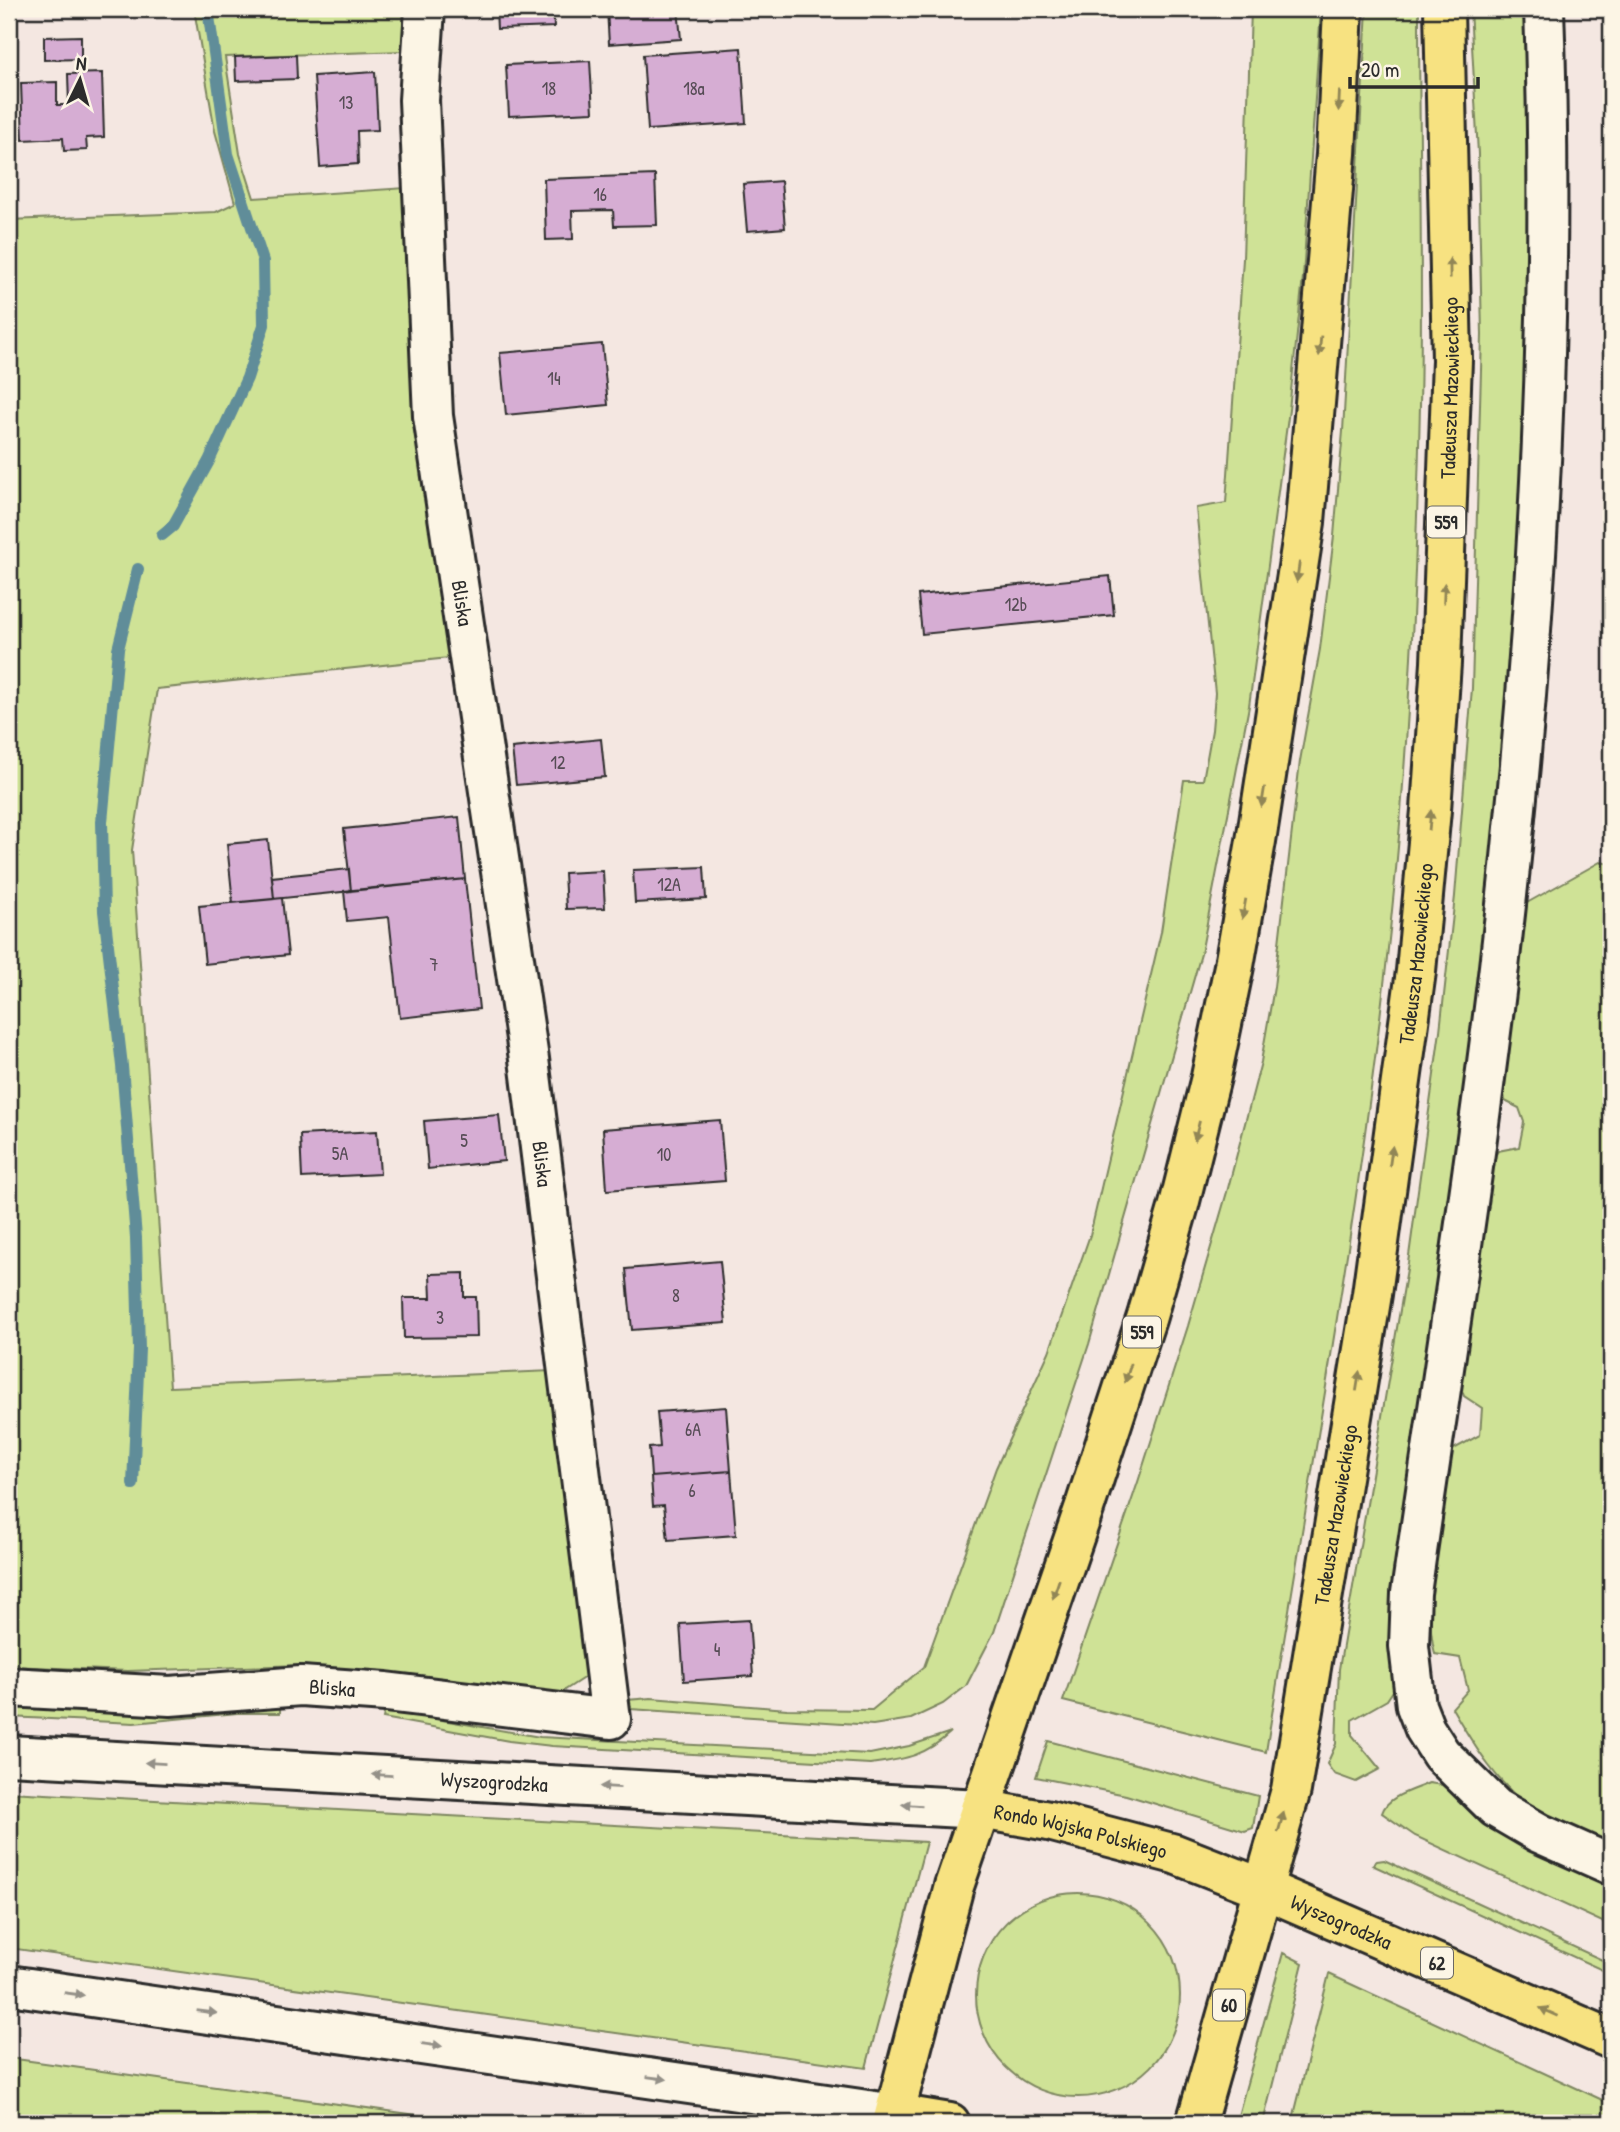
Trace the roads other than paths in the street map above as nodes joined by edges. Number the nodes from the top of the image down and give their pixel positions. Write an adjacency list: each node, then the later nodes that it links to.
1 (425, 9): 5 (street, Bliska)
2 (1343, 9): 7 (main road, 559, one-way to 7)
3 (1444, 9): 9 (main road, Tadeusza Mazowieckiego / 559, one-way to 3)
4 (1544, 9): 8 (street)
5 (9, 1687)
6 (9, 1755): 7 (street, Wyszogrodzka, one-way to 6)
7 (980, 1810): 9 (main road, Rondo Wojska Polskiego); 12 (main road, Rondo Wojska Polskiego)
8 (1611, 1865)
9 (1262, 1888): 11 (main road, Wyszogrodzka / 62, one-way to 9); 14 (main road, 60)
10 (9, 1985): 12 (street, one-way to 12)
11 (1611, 2039)
12 (893, 2119): 13 (main road)
13 (950, 2123)
14 (1196, 2123)

